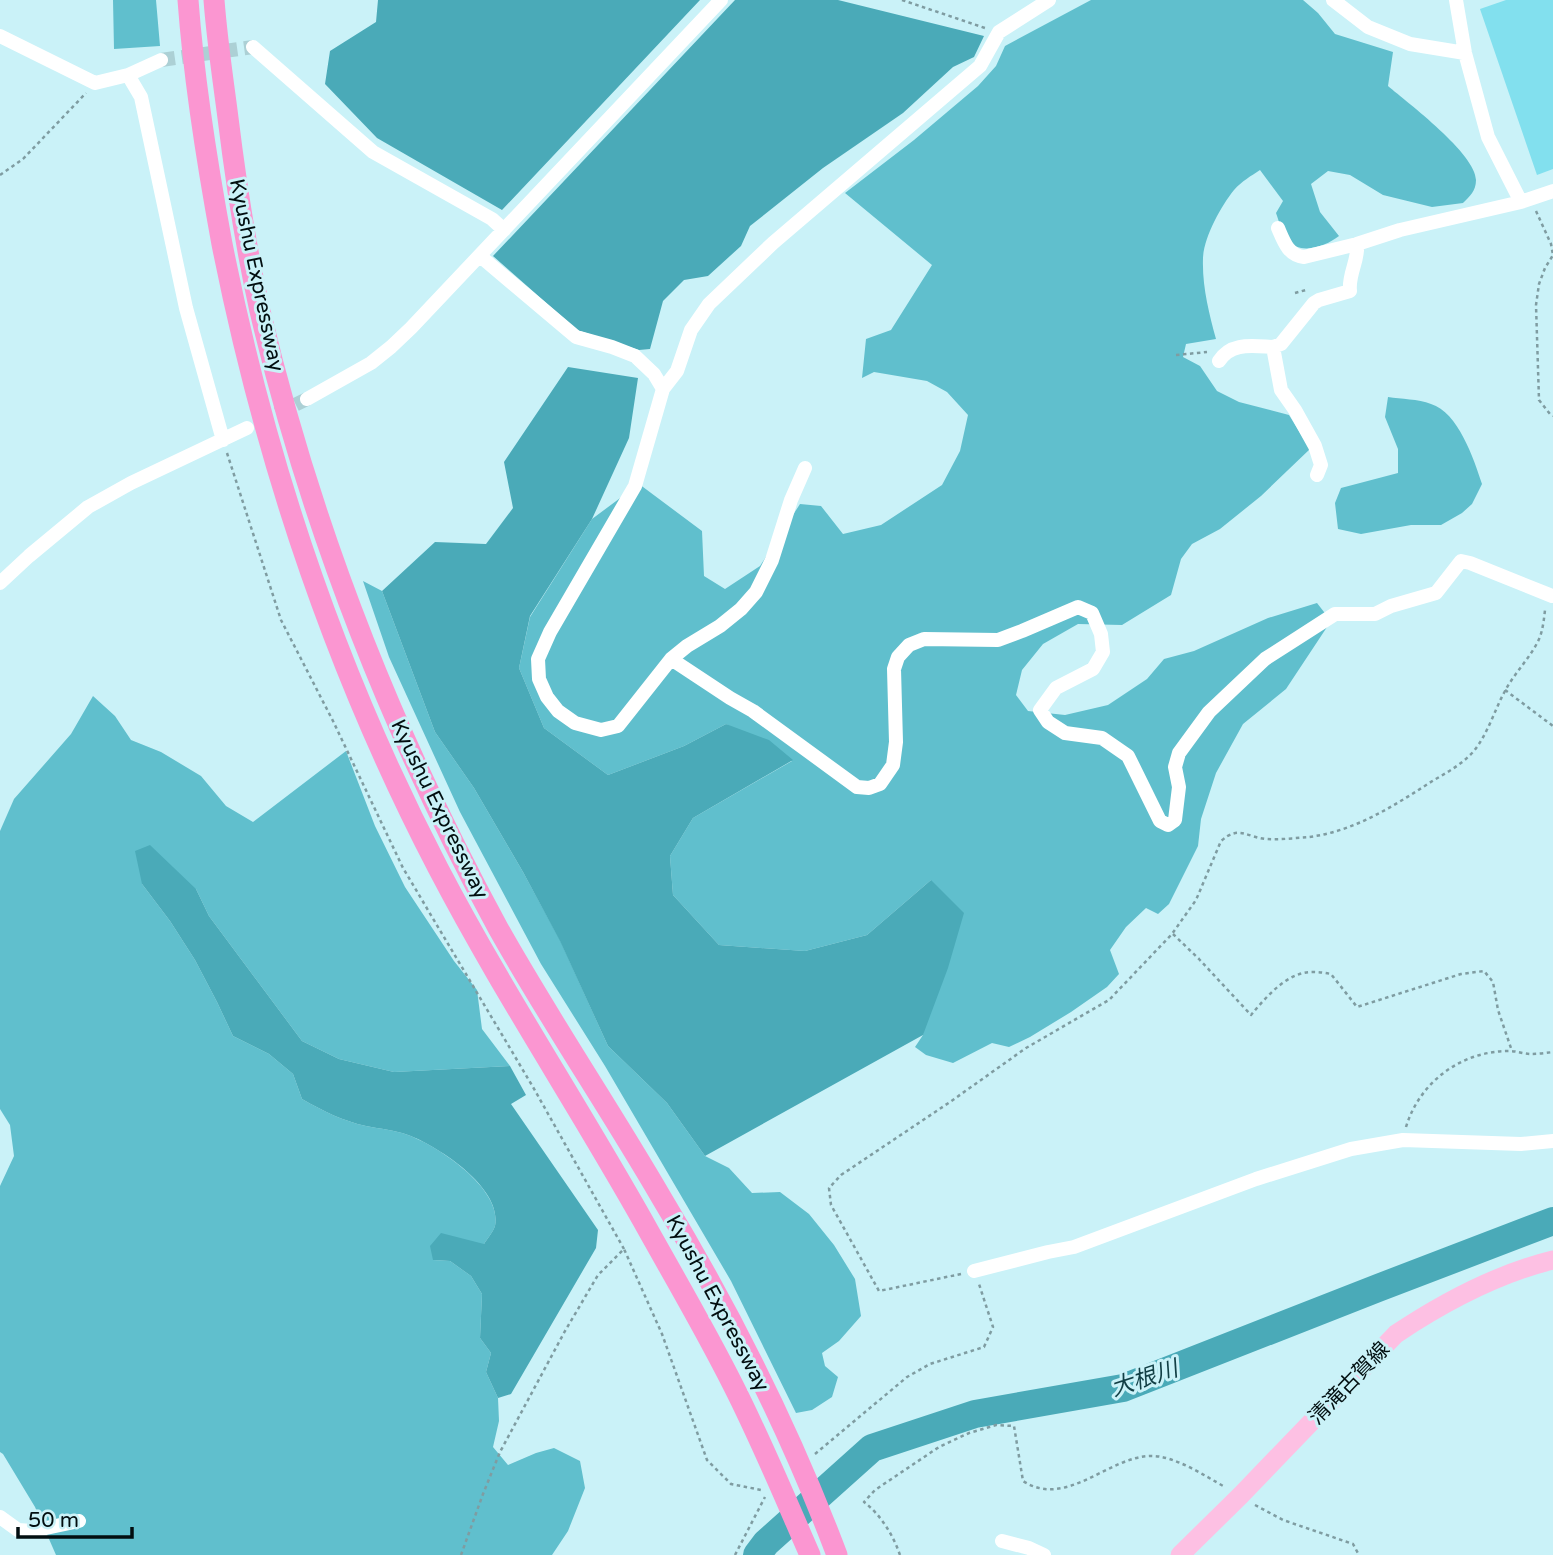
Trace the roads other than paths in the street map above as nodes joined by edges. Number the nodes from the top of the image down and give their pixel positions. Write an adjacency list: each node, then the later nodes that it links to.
1 (188, 0): 36 (highway, Kyushu Expressway)
2 (215, 0): 35 (highway, Kyushu Expressway)
3 (721, 0): 15 (street)
4 (1049, 0): 20 (street)
5 (1333, 0): 9 (street)
6 (1456, 0): 9 (street)
7 (0, 36): 11 (street)
8 (253, 47): 15 (street)
9 (1465, 53): 13 (street)
10 (161, 60): 11 (street)
11 (128, 75): 23 (street)
12 (1553, 191): 13 (street)
13 (1526, 200): 16 (street)
14 (1278, 228): 16 (street)
15 (504, 230): 17 (street)
16 (1357, 244): 18 (street)
17 (480, 256): 20 (street); 21 (street)
18 (1273, 347): 19 (street); 25 (street)
19 (1221, 357)
20 (663, 389): 28 (street)
21 (307, 399)
22 (247, 428): 23 (street)
23 (223, 440): 26 (street)
24 (805, 468): 28 (street)
25 (1317, 475)
26 (0, 583)
27 (1552, 596): 28 (street)
28 (671, 659)
29 (1553, 1141): 31 (street)
30 (1553, 1260): 38 (main road, 清滝古賀線)
31 (974, 1271)
32 (0, 1517): 33 (street)
33 (79, 1521)
34 (1002, 1541): 37 (street)
35 (834, 1547)
36 (810, 1555)
37 (1044, 1555)
38 (1180, 1555)

